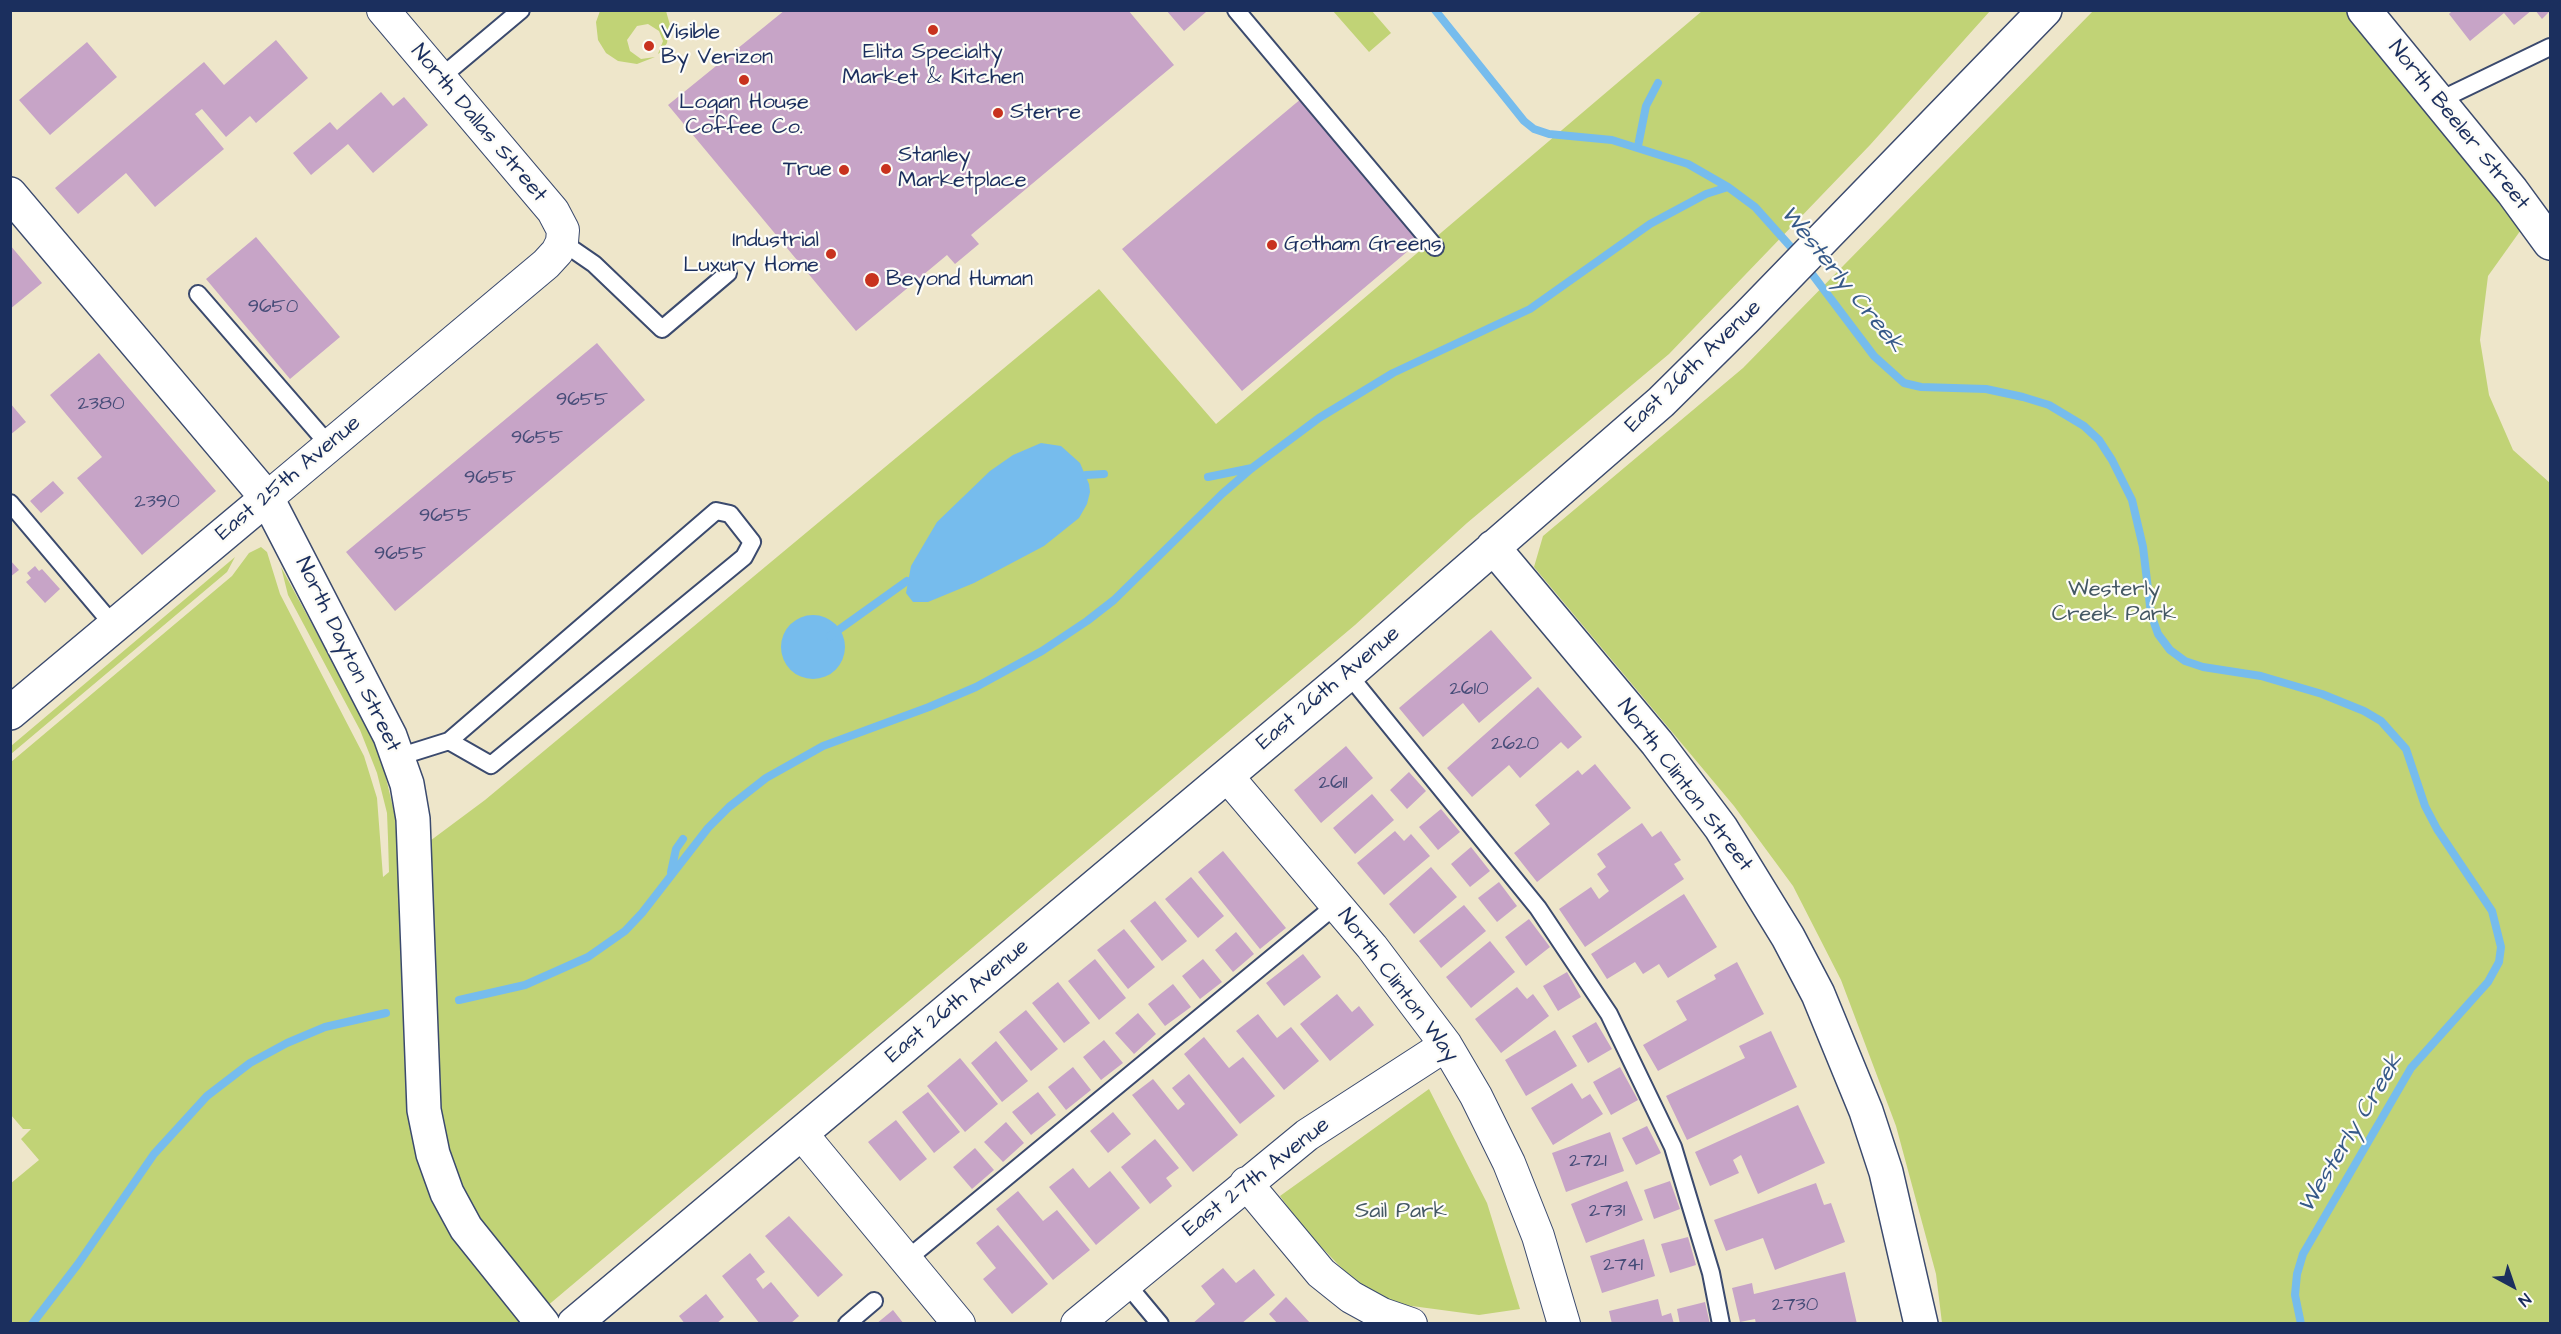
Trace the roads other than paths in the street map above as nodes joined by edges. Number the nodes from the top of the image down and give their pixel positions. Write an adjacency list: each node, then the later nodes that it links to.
1 (383, 10): 7 (street, North Dallas Street)
2 (521, 10): 7 (lane)
3 (1236, 10): 12 (lane)
4 (2045, 10): 18 (street, East 26th Avenue)
5 (2364, 10): 8 (street, North Beeler Street)
6 (2550, 47): 8 (lane)
7 (440, 78): 10 (street, North Dallas Street)
8 (2439, 101): 11 (street, North Beeler Street)
9 (10, 194): 16 (street, North Dayton Street)
10 (562, 242): 13 (lane); 15 (street, East 25th Avenue)
11 (2550, 243)
12 (1435, 247)
13 (729, 273)
14 (198, 294): 15 (lane)
15 (329, 445): 16 (street, East 25th Avenue)
16 (267, 498): 19 (street, East 25th Avenue); 23 (street, North Dayton Street)
17 (10, 503): 19 (lane)
18 (1493, 547): 20 (street, East 26th Avenue); 41 (street, North Clinton Street)
19 (114, 626): 21 (street, East 25th Avenue)
20 (1348, 674): 24 (street, East 26th Avenue); 40 (lane)
21 (10, 713)
22 (449, 741): 22 (lane); 23 (lane)
23 (398, 757): 32 (street, North Dayton Street)
24 (1227, 776): 25 (street, North Clinton Way); 27 (street, East 26th Avenue)
25 (1336, 905): 26 (street, North Clinton Way); 29 (lane)
26 (1446, 1045): 28 (street, East 27th Avenue); 39 (street, North Clinton Way)
27 (801, 1133): 29 (street); 33 (street, East 26th Avenue)
28 (1246, 1182): 30 (street, East 27th Avenue); 38 (street)
29 (906, 1260): 35 (street)
30 (1125, 1282): 36 (street, East 27th Avenue); 37 (lane)
31 (874, 1301): 34 (lane)
32 (543, 1323)
33 (574, 1323)
34 (847, 1323)
35 (959, 1323)
36 (1077, 1323)
37 (1160, 1323)
38 (1411, 1323)
39 (1558, 1323)
40 (1721, 1323)
41 (1921, 1323)

